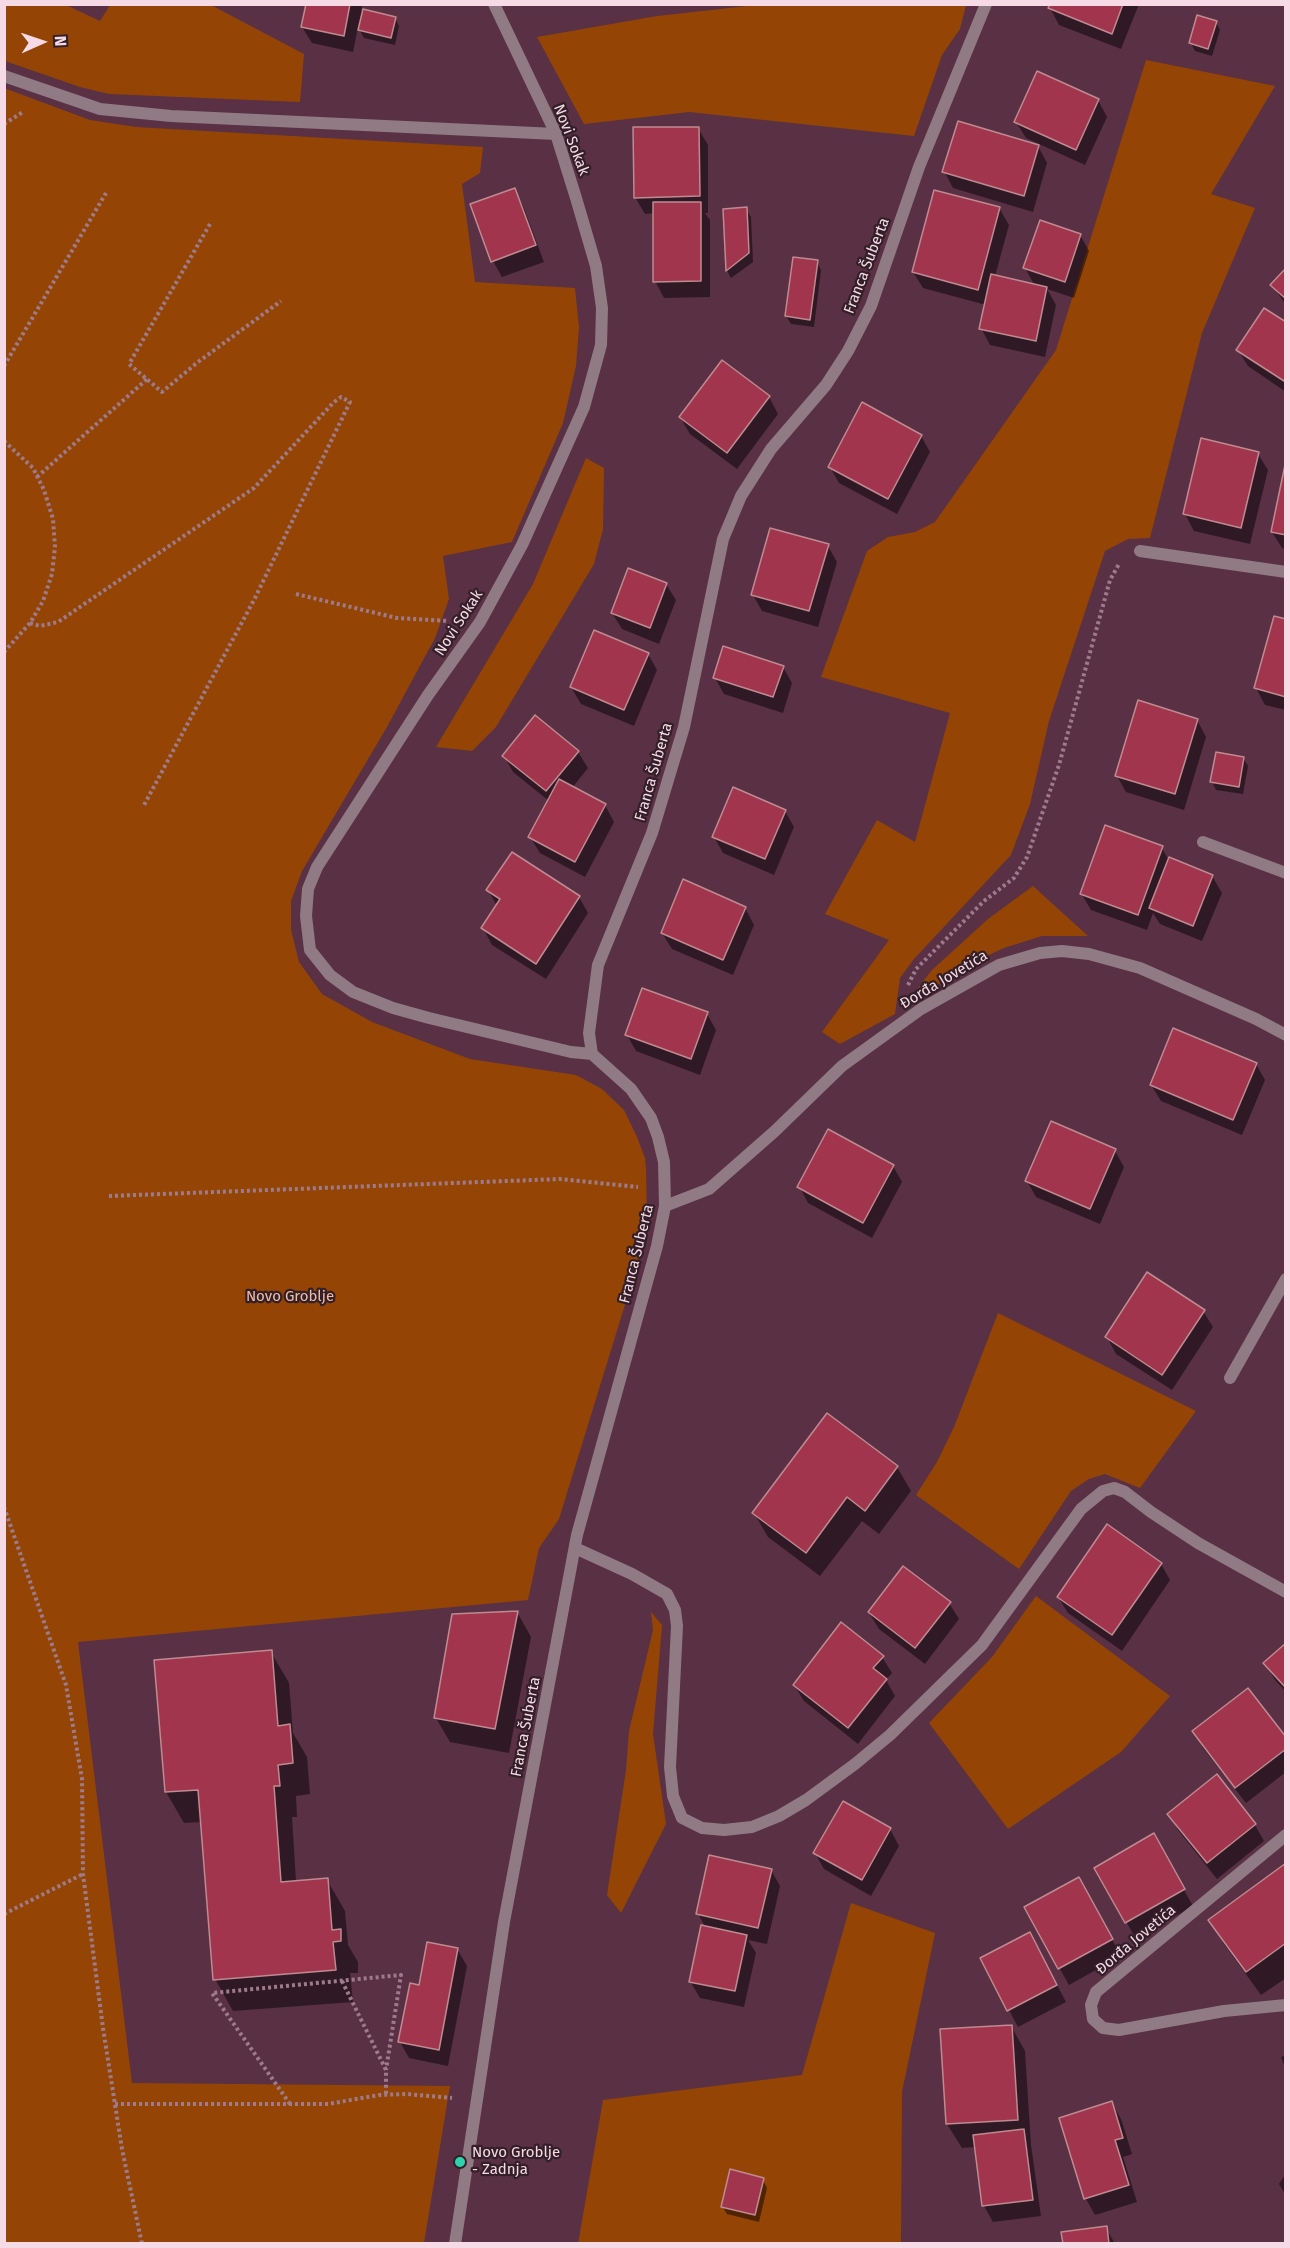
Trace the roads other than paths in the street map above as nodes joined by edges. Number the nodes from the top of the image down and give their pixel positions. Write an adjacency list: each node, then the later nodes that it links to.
1 (494, 4): 4 (street, Novi Sokak)
2 (986, 4): 10 (street, Franca Šuberta)
3 (4, 76): 4 (street)
4 (556, 134): 10 (street, Novi Sokak)
5 (1140, 551): 6 (street)
6 (1286, 572)
7 (1203, 842): 8 (street)
8 (1286, 873)
9 (1286, 1035): 11 (street, Đorđa Jovetića)
10 (592, 1054): 11 (street, Franca Šuberta)
11 (665, 1206): 14 (street, Franca Šuberta)
12 (1286, 1279): 13 (street)
13 (1230, 1378)
14 (575, 1548): 15 (street); 18 (street, Franca Šuberta)
15 (1286, 1592)
16 (1286, 1835): 17 (street, Đorđa Jovetića)
17 (1286, 2005)
18 (455, 2244)

